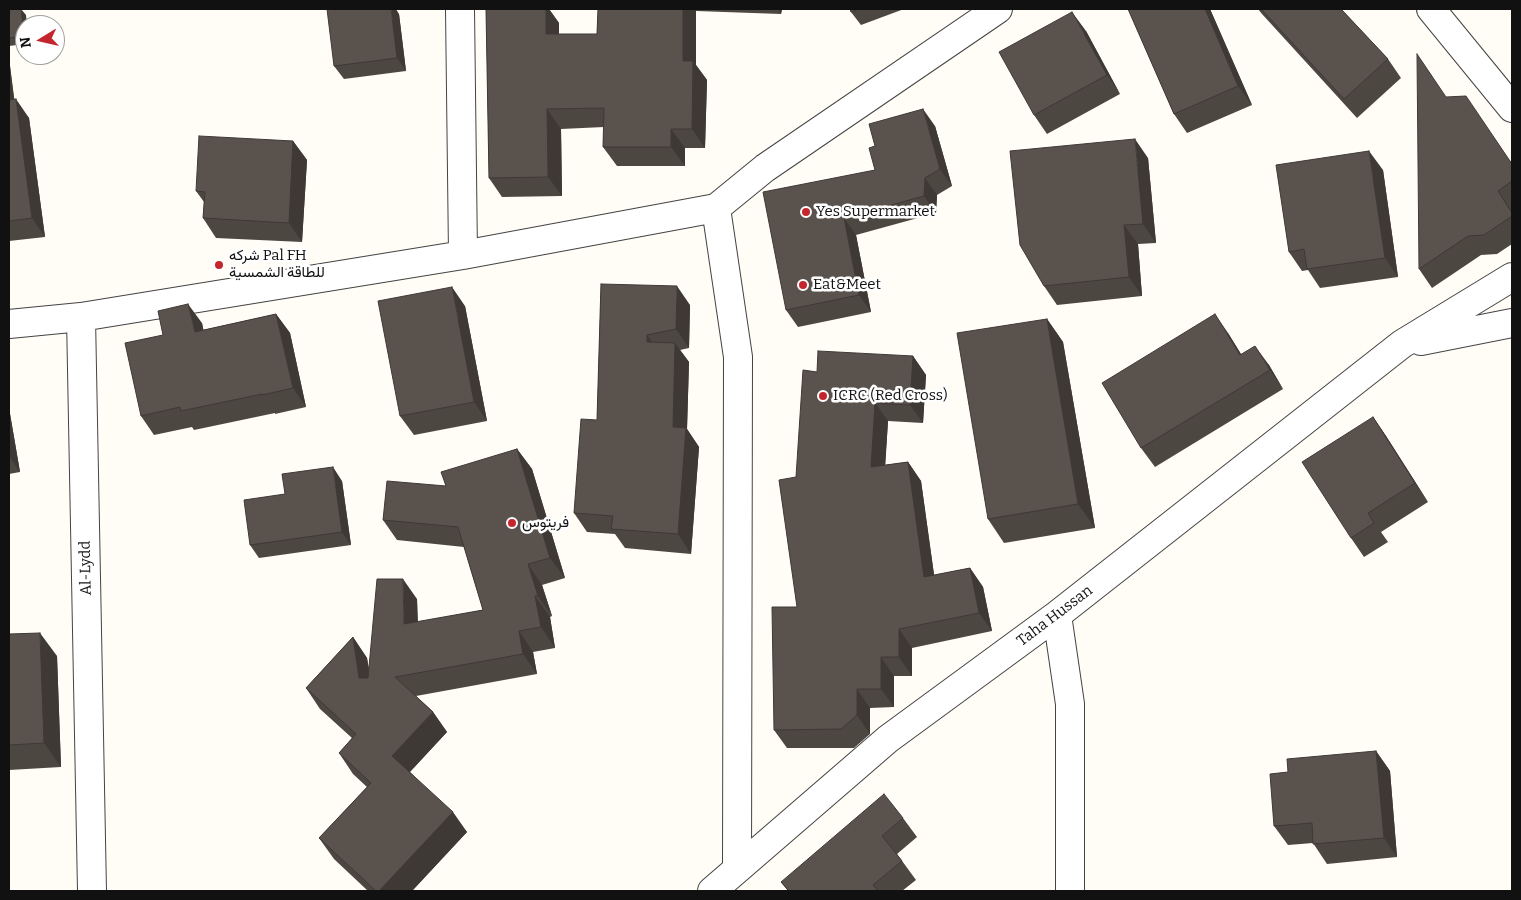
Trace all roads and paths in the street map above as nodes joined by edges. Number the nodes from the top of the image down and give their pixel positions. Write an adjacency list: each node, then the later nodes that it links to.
1 (460, 9): 6 (street)
2 (998, 9): 5 (street)
3 (1431, 9): 4 (street)
4 (1512, 108)
5 (716, 208): 6 (street); 13 (street)
6 (463, 254): 8 (street)
7 (1512, 277): 11 (street, Taha Hussan)
8 (81, 318): 10 (street); 14 (street, Al-Lydd)
9 (1512, 323): 11 (street)
10 (9, 324)
11 (1402, 344): 12 (street, Taha Hussan)
12 (1057, 615): 13 (street, Taha Hussan); 16 (street)
13 (737, 869): 15 (street, Taha Hussan)
14 (92, 891)
15 (712, 891)
16 (1070, 891)

